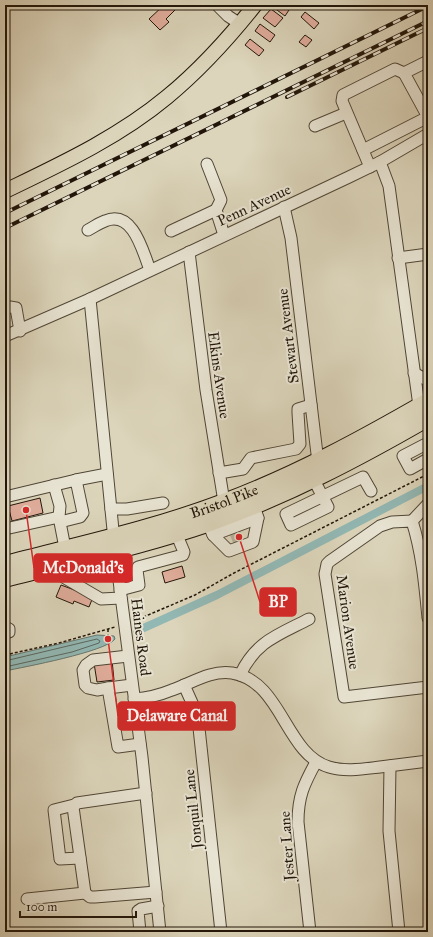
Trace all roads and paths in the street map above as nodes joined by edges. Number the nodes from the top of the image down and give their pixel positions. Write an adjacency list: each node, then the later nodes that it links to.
1 (217, 5): 3 (street)
2 (255, 5): 3 (main road)
3 (240, 24): 14 (main road)
4 (428, 61): 5 (street)
5 (404, 73): 6 (street); 7 (street)
6 (346, 112): 8 (street); 10 (street)
7 (427, 114): 10 (street)
8 (315, 126)
9 (428, 134): 11 (street, Penn Avenue)
10 (363, 150): 13 (street)
11 (380, 162): 13 (street, Penn Avenue); 22 (street)
12 (207, 164): 16 (street)
13 (370, 167): 15 (street, Penn Avenue)
14 (5, 191)
15 (284, 207): 19 (street, Penn Avenue); 30 (street, Stewart Avenue)
16 (216, 210): 18 (street); 19 (street)
17 (88, 230): 23 (street)
18 (171, 232)
19 (224, 235): 20 (street, Penn Avenue)
20 (189, 252): 23 (street, Penn Avenue); 35 (street, Elkins Avenue)
21 (428, 254): 22 (street)
22 (398, 258): 28 (street)
23 (150, 270): 24 (street, Penn Avenue)
24 (90, 299): 26 (street, Penn Avenue); 36 (street, Haines Road)
25 (5, 308): 26 (street)
26 (20, 331): 27 (street, Penn Avenue)
27 (5, 336)
28 (414, 373): 29 (street); 31 (street)
29 (428, 379)
30 (311, 405): 34 (street, Stewart Avenue); 35 (street)
31 (425, 409): 34 (highway, Bristol Pike); 39 (highway, Bristol Pike)
32 (428, 443): 33 (street)
33 (428, 459)
34 (318, 462): 43 (highway, Bristol Pike)
35 (219, 473): 43 (street, Elkins Avenue)
36 (107, 474): 38 (street); 46 (street, Haines Road)
37 (428, 474): 64 (path)
38 (76, 480): 40 (street); 48 (street)
39 (314, 480): 41 (street); 47 (highway, Bristol Pike)
40 (54, 485): 42 (street); 48 (street)
41 (371, 491)
42 (5, 497)
43 (224, 502): 54 (highway, Bristol Pike)
44 (163, 503): 46 (street)
45 (428, 504): 49 (street)
46 (111, 509): 54 (street, Haines Road)
47 (256, 512): 51 (highway, Bristol Pike); 55 (street)
48 (59, 520): 50 (street); 56 (street)
49 (412, 521): 60 (street); 77 (street, Marion Avenue)
50 (5, 529)
51 (211, 529): 52 (highway, Bristol Pike); 55 (street)
52 (176, 533): 54 (highway, Bristol Pike); 61 (street)
53 (232, 540): 55 (street)
54 (114, 543): 56 (highway, Bristol Pike); 58 (highway, Bristol Pike); 61 (street, Haines Road)
55 (222, 544)
56 (65, 548): 57 (highway, Bristol Pike)
57 (5, 564)
58 (61, 564): 59 (highway, Bristol Pike); 61 (street)
59 (5, 579)
60 (427, 592): 62 (street)
61 (120, 594): 73 (street, Haines Road)
62 (428, 618)
63 (309, 619): 74 (street)
64 (137, 620): 65 (path); 66 (path)
65 (132, 622)
66 (142, 625)
67 (5, 627): 70 (street)
68 (112, 628): 69 (path)
69 (108, 629): 71 (path); 72 (path)
70 (5, 633)
71 (108, 635)
72 (5, 655)
73 (128, 656): 75 (street, Haines Road); 78 (street)
74 (240, 675): 76 (street); 83 (street)
75 (132, 685): 78 (street); 79 (street, Haines Road)
76 (184, 685): 79 (street); 94 (street, Jonquil Lane)
77 (428, 687)
78 (108, 688): 80 (street)
79 (135, 704): 80 (street); 81 (street, Haines Road)
80 (113, 714): 81 (street)
81 (140, 744): 85 (street, Haines Road)
82 (428, 761): 84 (street)
83 (316, 762): 84 (street); 95 (street, Jester Lane)
84 (390, 766): 96 (street)
85 (146, 793): 86 (street); 88 (street, Haines Road)
86 (74, 805): 87 (street); 87 (street)
87 (80, 858): 89 (street)
88 (156, 892): 89 (street); 91 (street, Haines Road)
89 (85, 893): 90 (street)
90 (27, 899)
91 (158, 906): 92 (street); 93 (street, Haines Road)
92 (140, 932)
93 (160, 932)
94 (222, 932)
95 (310, 932)
96 (399, 932)

